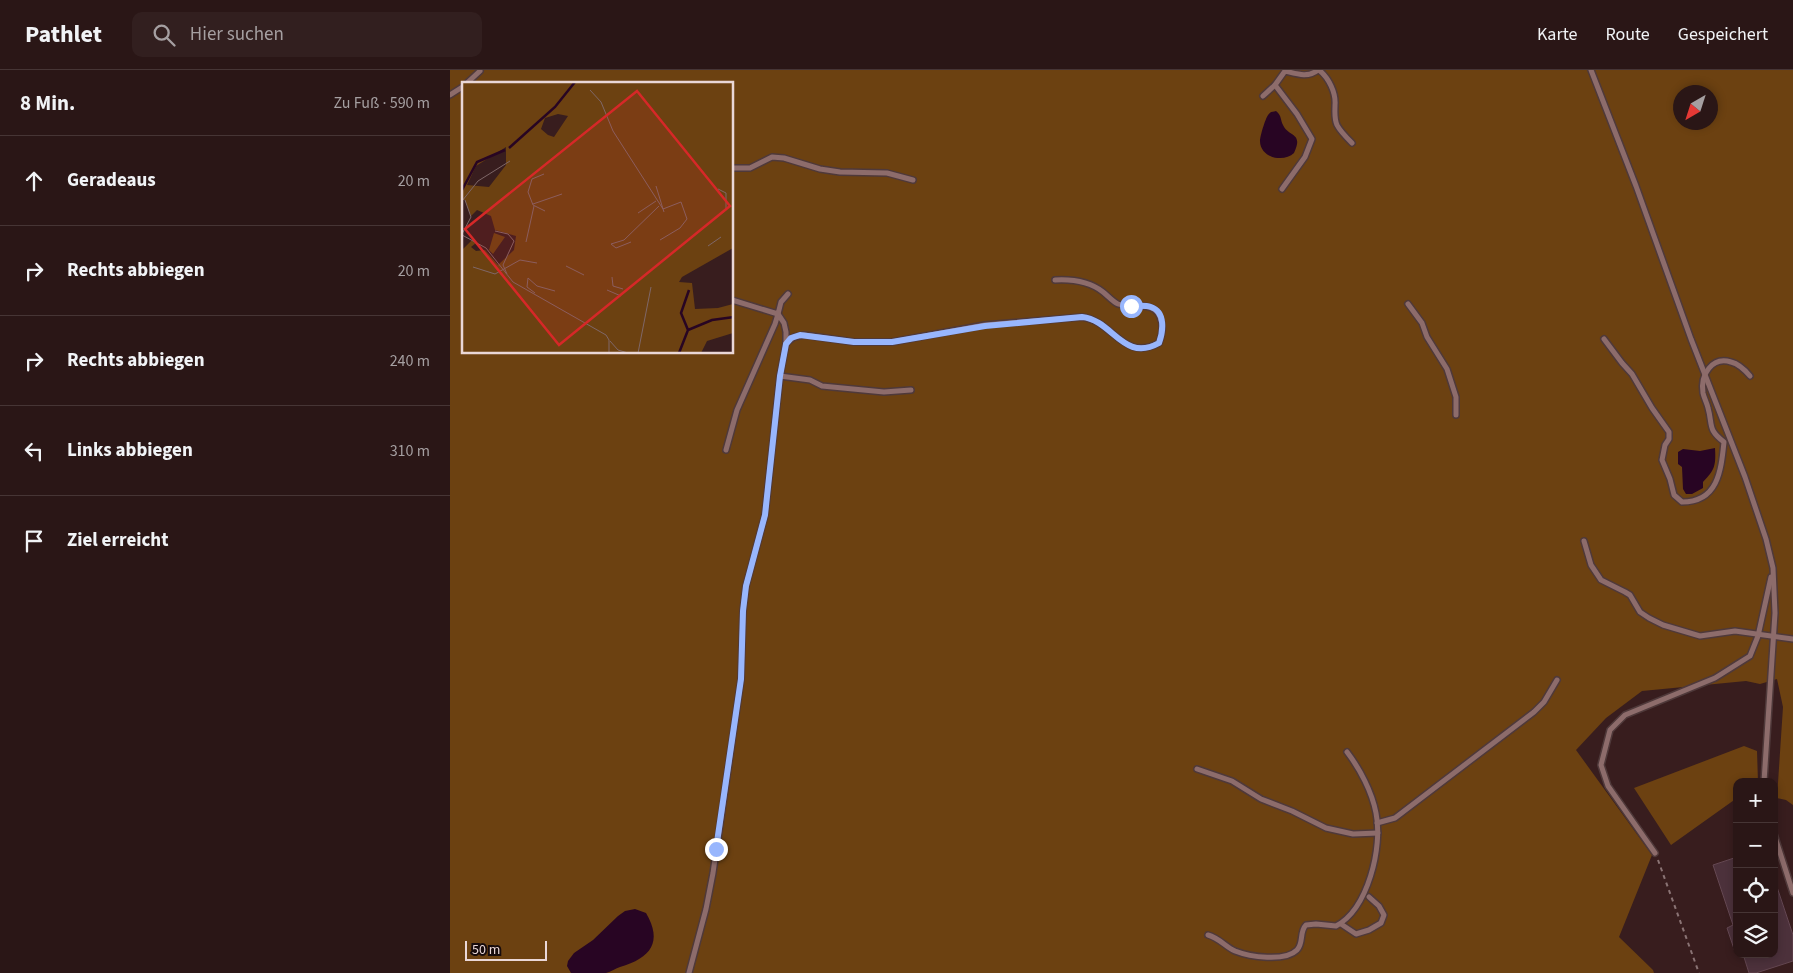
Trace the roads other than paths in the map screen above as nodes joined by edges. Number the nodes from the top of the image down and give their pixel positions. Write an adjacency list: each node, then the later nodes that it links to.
1 (1319, 70): 5 (lane); 9 (lane)
2 (1591, 70): 20 (lane)
3 (480, 71): 4 (lane)
4 (468, 82)
5 (1275, 85): 8 (lane); 12 (lane)
6 (462, 87): 7 (lane)
7 (450, 95)
8 (1263, 96)
9 (1352, 143)
10 (734, 168): 11 (lane)
11 (913, 180)
12 (1282, 189)
13 (1055, 280): 19 (lane)
14 (788, 294): 17 (lane)
15 (734, 301): 17 (lane)
16 (1408, 304): 24 (lane)
17 (778, 314): 19 (lane); 25 (lane)
18 (1604, 339): 20 (lane)
19 (786, 344): 21 (lane)
20 (1705, 374): 22 (lane); 27 (lane)
21 (780, 376): 23 (lane); 43 (lane)
22 (1750, 376)
23 (911, 390)
24 (1456, 415)
25 (726, 450)
26 (1584, 541): 28 (lane)
27 (1773, 568): 28 (lane); 29 (lane)
28 (1758, 636): 29 (lane); 38 (lane)
29 (1774, 637): 30 (lane); 34 (lane)
30 (1793, 639)
31 (1557, 680): 35 (lane)
32 (1347, 752): 35 (lane)
33 (1197, 769): 36 (lane)
34 (1764, 778)
35 (1377, 823): 36 (lane)
36 (1378, 833): 41 (lane)
37 (1778, 846): 39 (lane)
38 (1655, 852)
39 (1793, 893)
40 (1368, 897): 41 (lane)
41 (1340, 924): 42 (lane)
42 (1208, 935)
43 (689, 973)

